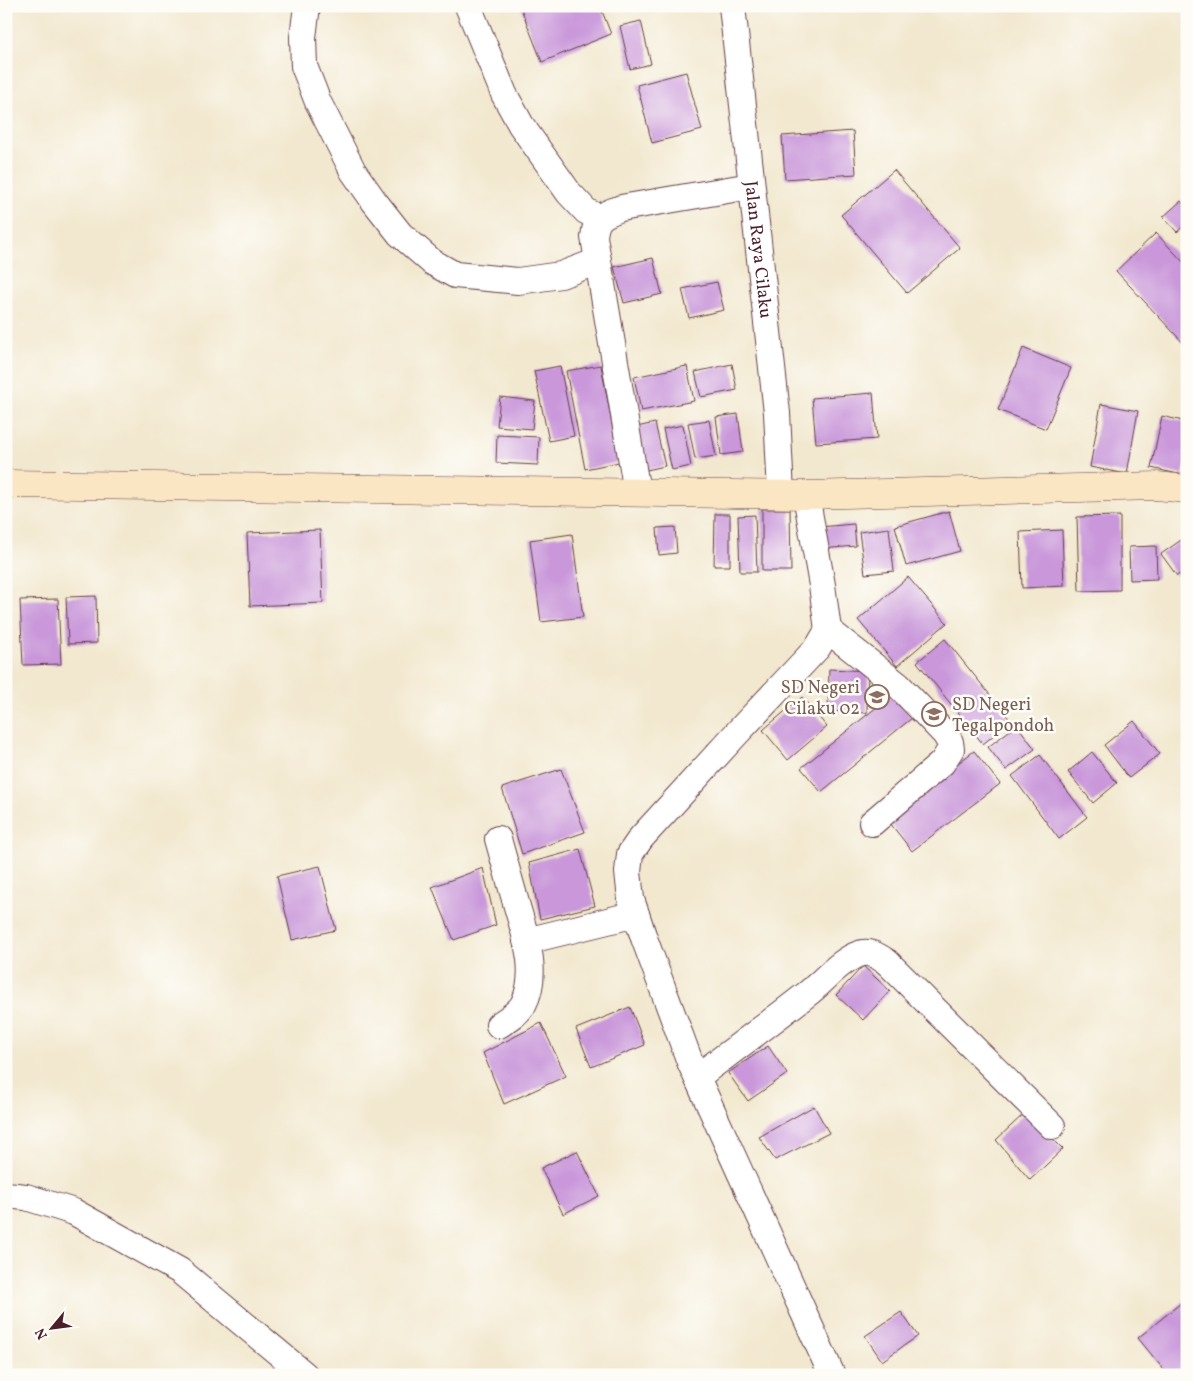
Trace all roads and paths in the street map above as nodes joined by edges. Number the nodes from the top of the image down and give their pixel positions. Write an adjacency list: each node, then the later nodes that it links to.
1 (307, 6): 6 (street)
2 (468, 6): 5 (street)
3 (732, 6): 4 (street, Jalan Raya Cilaku)
4 (751, 186): 5 (street); 10 (street, Jalan Raya Cilaku)
5 (599, 218): 6 (street)
6 (598, 261): 9 (street)
7 (6, 484): 9 (street)
8 (1187, 489): 10 (street)
9 (637, 492): 10 (street)
10 (794, 494): 11 (street, Jalan Raya Cilaku)
11 (828, 630): 12 (street); 14 (street)
12 (872, 823)
13 (498, 839): 15 (street)
14 (636, 914): 15 (street); 17 (street)
15 (526, 941): 16 (street)
16 (499, 1025)
17 (697, 1077): 18 (street); 21 (street)
18 (1052, 1126)
19 (6, 1195): 20 (street)
20 (304, 1375)
21 (832, 1375)

